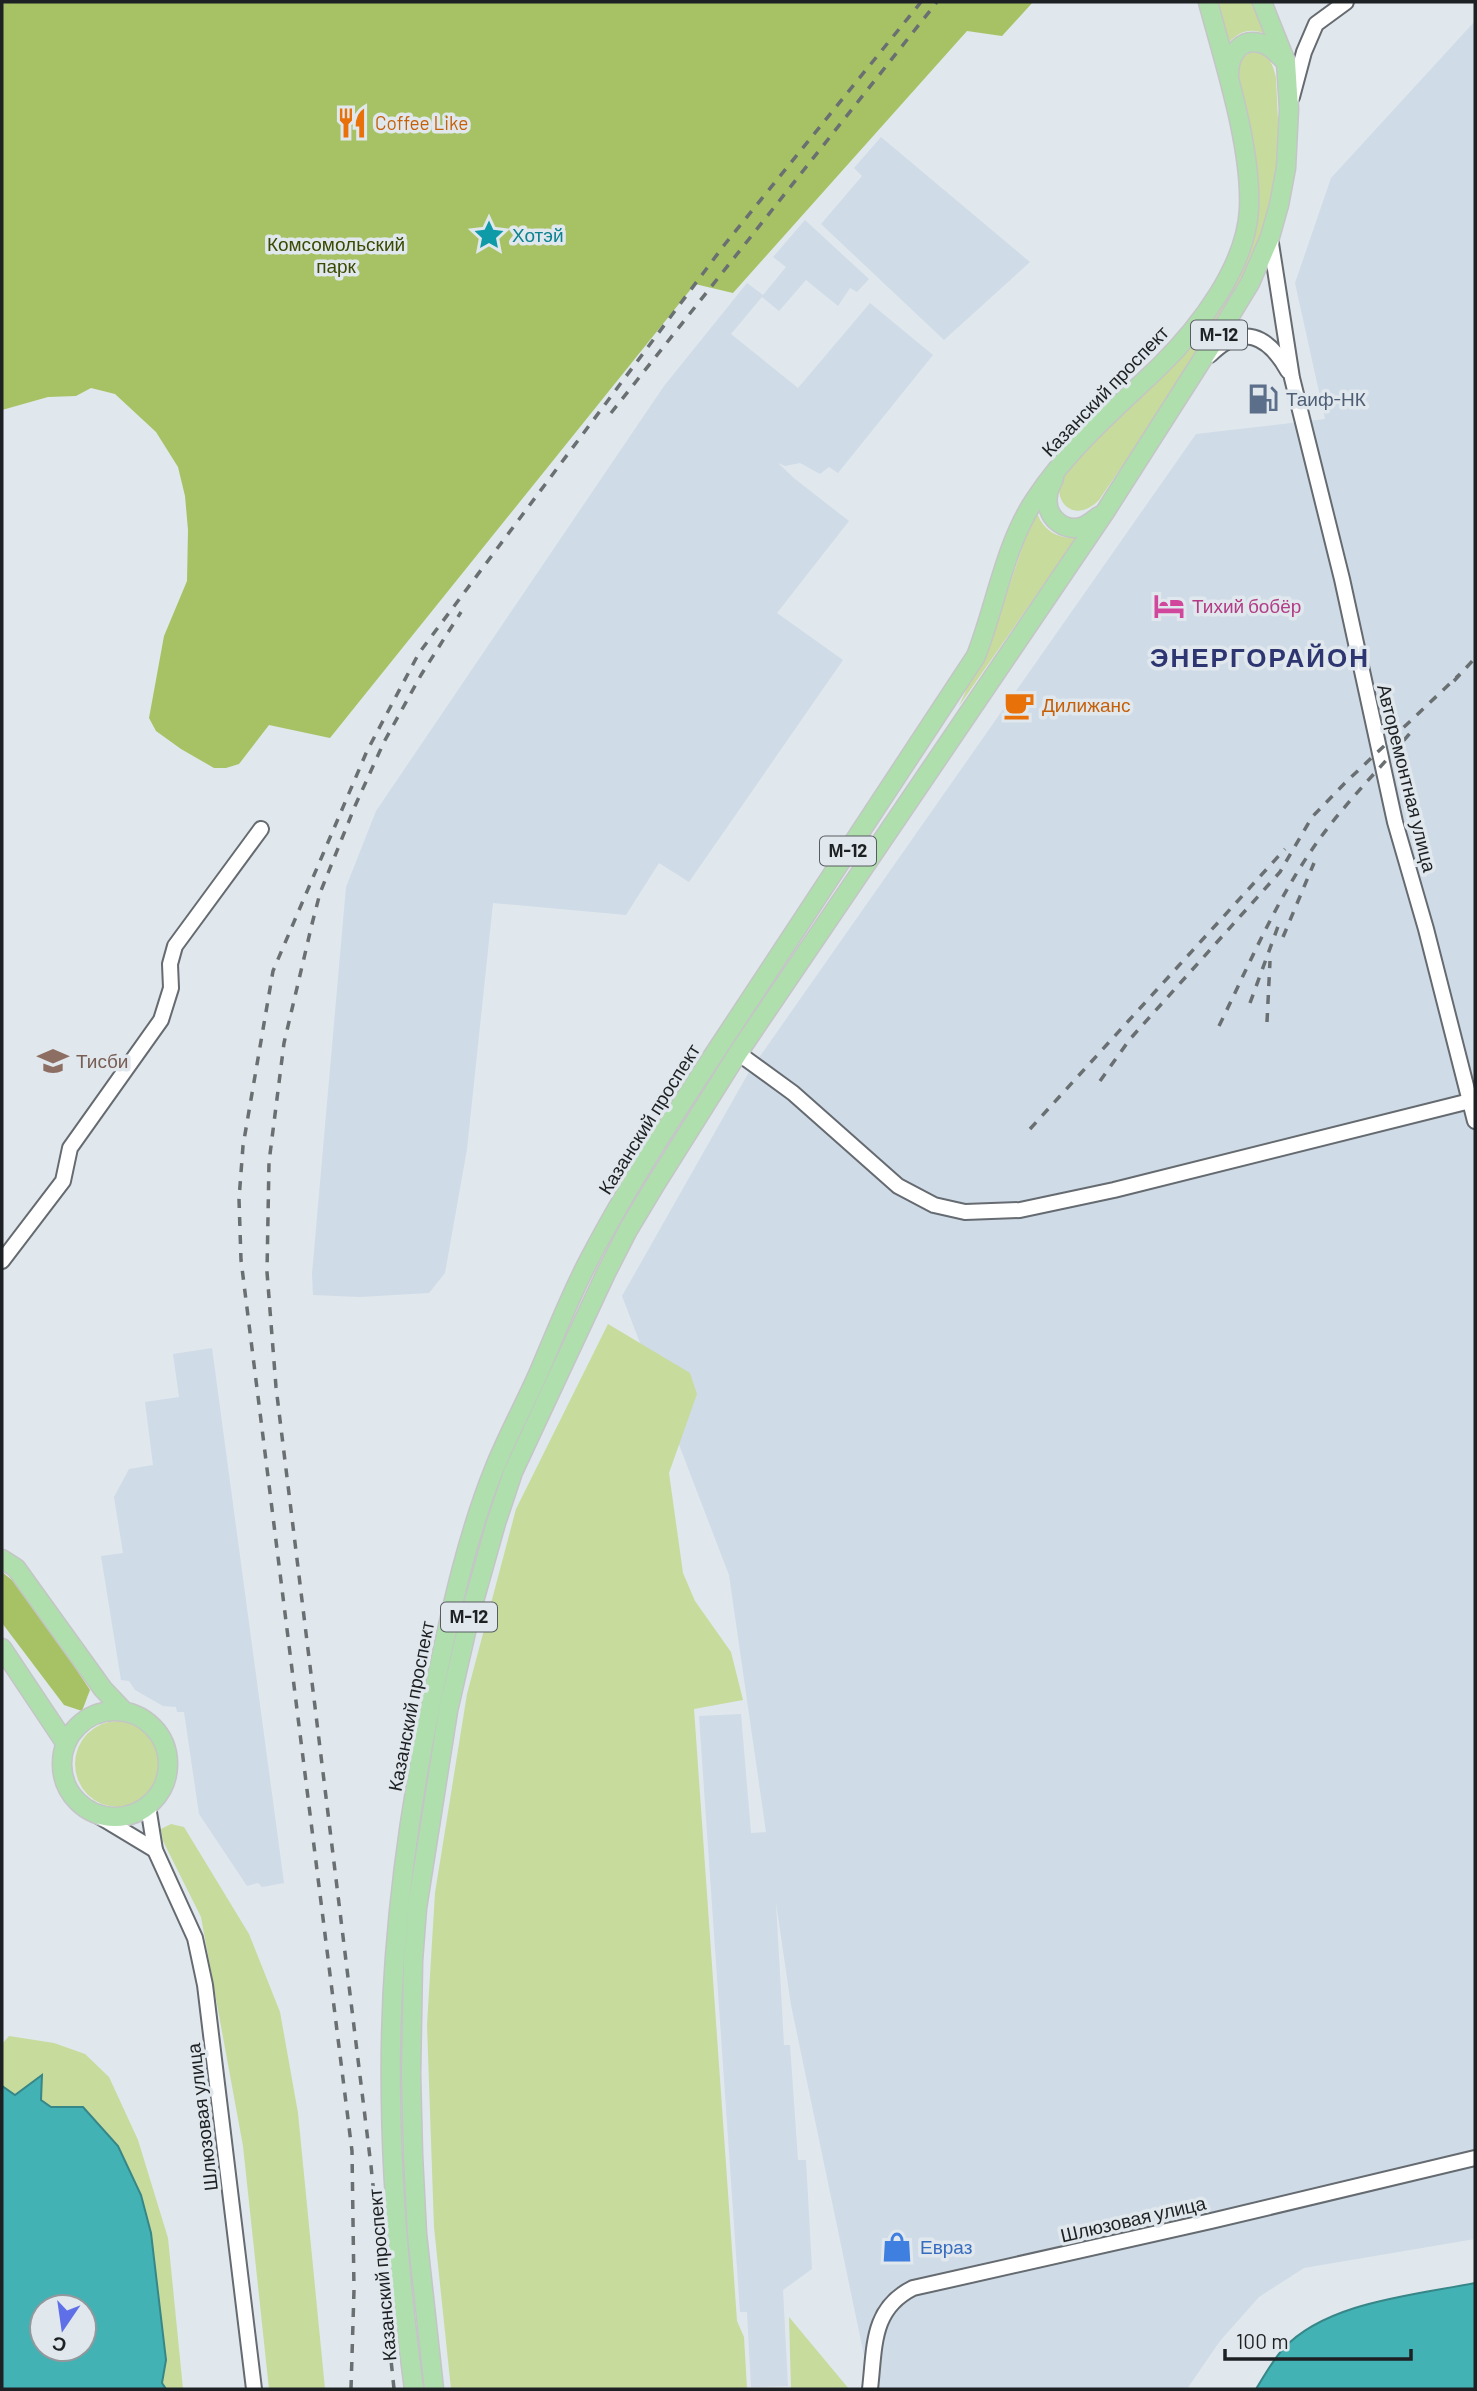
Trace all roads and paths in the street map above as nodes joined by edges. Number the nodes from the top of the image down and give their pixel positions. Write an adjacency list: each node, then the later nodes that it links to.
1 (1208, 2): 5 (main road, Казанский проспект / М-12)
2 (1262, 2): 4 (main road, Казанский проспект / М-12)
3 (1346, 2): 6 (street)
4 (1286, 62): 5 (main road); 6 (main road, Казанский проспект / М-12)
5 (1229, 79): 10 (main road, Казанский проспект / М-12)
6 (1289, 109): 7 (main road, Казанский проспект / М-12)
7 (1270, 237): 8 (main road, Казанский проспект / М-12); 9 (street, Авторемонтная улица)
8 (1202, 363): 9 (street); 11 (main road, Казанский проспект / М-12)
9 (1292, 378): 14 (street, Авторемонтная улица)
10 (1057, 468): 11 (main road); 16 (main road, Казанский проспект / М-12)
11 (1105, 512): 13 (main road, Казанский проспект / М-12)
12 (261, 829): 20 (street)
13 (738, 1053): 14 (street); 17 (main road, Казанский проспект / М-12)
14 (1470, 1101): 15 (street, Авторемонтная улица)
15 (1475, 1121)
16 (638, 1174): 17 (main road); 18 (main road, Казанский проспект / М-12)
17 (655, 1185): 19 (main road, Казанский проспект / М-12)
18 (609, 1222): 19 (main road); 30 (main road, Казанский проспект / М-12)
19 (628, 1230): 31 (main road, Казанский проспект / М-12)
20 (2, 1261)
21 (2, 1559): 23 (main road)
22 (2, 1648): 24 (main road)
23 (122, 1709): 24 (main road); 25 (main road)
24 (66, 1744): 26 (main road)
25 (148, 1806): 26 (main road); 27 (street, Шлюзовая улица)
26 (87, 1809): 27 (street)
27 (155, 1850): 29 (street, Шлюзовая улица)
28 (1475, 2158): 32 (street, Шлюзовая улица)
29 (254, 2389)
30 (414, 2389)
31 (434, 2389)
32 (870, 2389)

